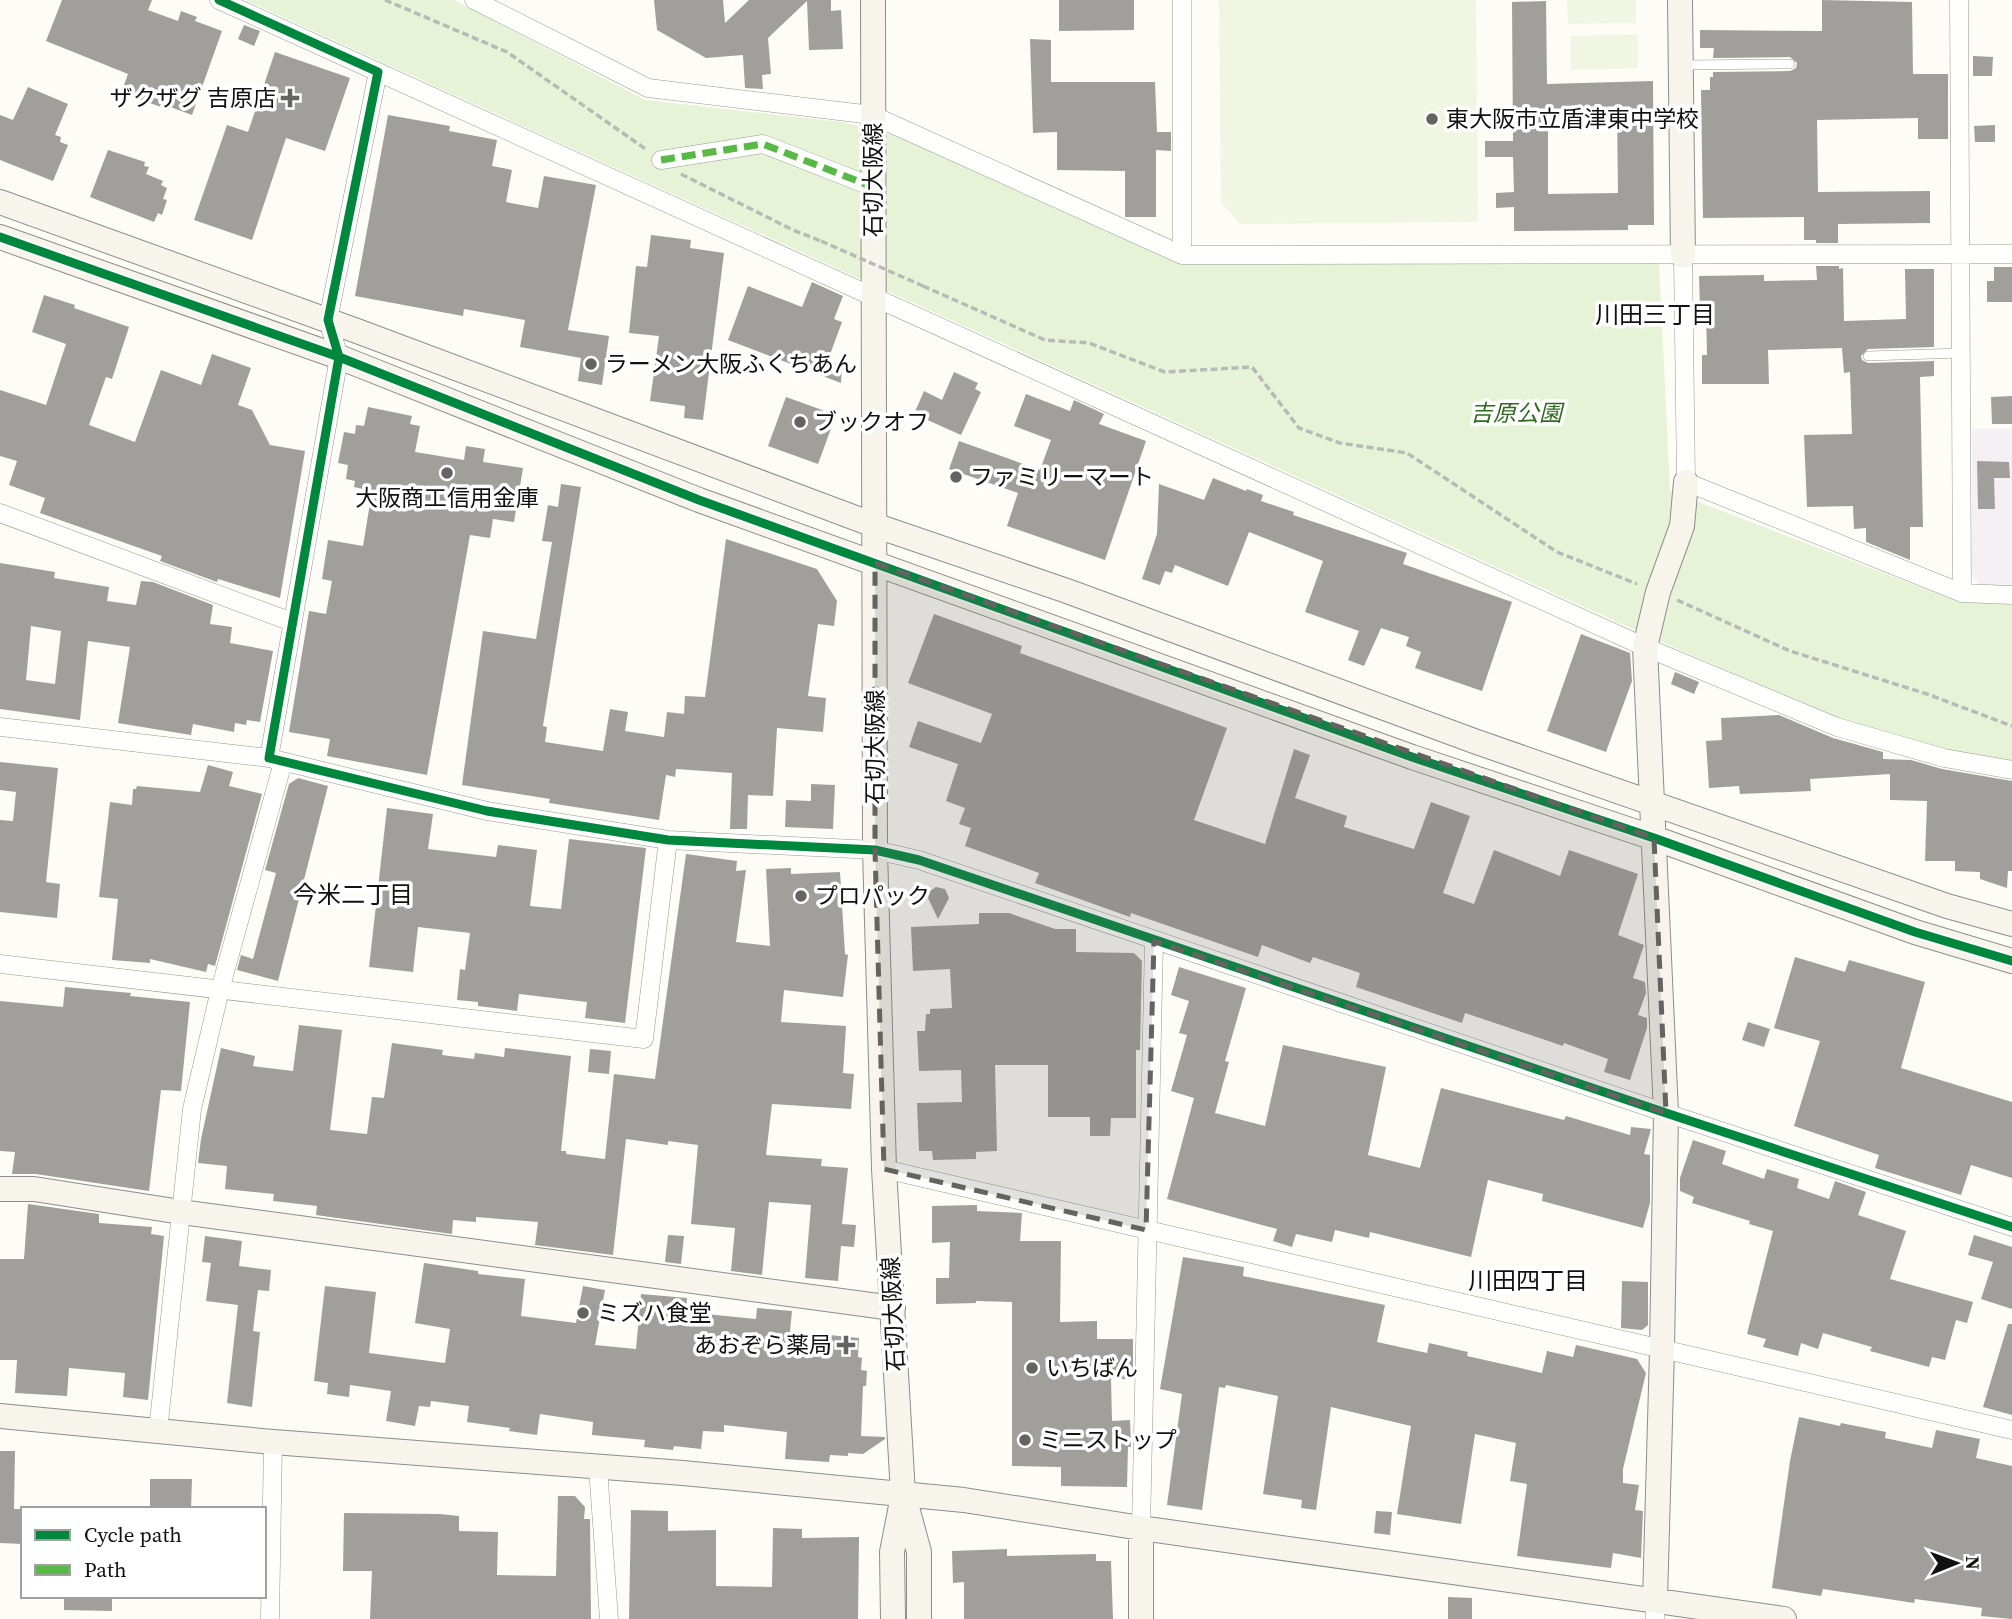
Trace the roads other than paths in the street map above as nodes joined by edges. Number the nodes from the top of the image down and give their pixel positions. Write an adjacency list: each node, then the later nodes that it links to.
1 (219, 0): 9 (street)
2 (474, 0): 10 (street)
3 (873, 0): 10 (street, 石切大阪線)
4 (1182, 0): 17 (street)
5 (1680, 0): 8 (street)
6 (1959, 0): 15 (street)
7 (1790, 64): 8 (lane)
8 (1681, 65): 18 (street)
9 (378, 72): 19 (street); 20 (street)
10 (872, 115): 12 (street, 石切大阪線); 17 (street)
11 (661, 160): 12 (street)
12 (873, 187): 19 (street, 石切大阪線)
13 (0, 202): 20 (street)
14 (0, 237): 23 (street)
15 (1961, 254): 16 (street); 18 (street); 21 (street)
16 (2012, 254)
17 (1182, 255): 18 (street)
18 (1683, 256): 24 (street)
19 (873, 297): 26 (street, 石切大阪線); 31 (street)
20 (328, 320): 23 (street); 26 (street)
21 (1962, 353): 22 (lane); 28 (street)
22 (1868, 356)
23 (339, 357): 27 (street); 30 (street)
24 (1686, 482): 28 (street); 31 (street)
25 (0, 513): 30 (street)
26 (874, 525): 27 (street, 石切大阪線); 35 (street)
27 (876, 563): 36 (street); 38 (street, 石切大阪線)
28 (1962, 593): 29 (street)
29 (2012, 595)
30 (292, 622): 33 (street)
31 (1645, 647): 34 (street); 35 (street)
32 (0, 727): 33 (street)
33 (276, 760): 37 (street); 43 (street)
34 (2012, 770)
35 (1651, 803): 36 (street); 39 (street)
36 (1654, 838): 41 (street); 44 (street)
37 (668, 840): 38 (street); 43 (street)
38 (875, 850): 40 (street); 45 (street, 石切大阪線)
39 (2012, 925)
40 (1154, 941): 44 (street); 49 (street)
41 (2012, 961)
42 (0, 964): 43 (street)
43 (220, 990): 47 (street)
44 (1665, 1113): 48 (street); 51 (street)
45 (884, 1169): 49 (street); 50 (street, 石切大阪線)
46 (0, 1189): 47 (street)
47 (181, 1213): 50 (street); 54 (street)
48 (2012, 1227)
49 (1146, 1230): 51 (street); 58 (street)
50 (893, 1308): 57 (street, 石切大阪線)
51 (1662, 1350): 53 (street); 59 (street)
52 (0, 1416): 54 (street)
53 (2012, 1430)
54 (158, 1431): 55 (street)
55 (274, 1442): 56 (street); 60 (street)
56 (598, 1468): 57 (street); 61 (street)
57 (903, 1493): 58 (street); 62 (street, 石切大阪線); 63 (street, 石切大阪線)
58 (1141, 1528): 59 (street); 64 (street)
59 (1655, 1610): 65 (street)
60 (270, 1619)
61 (609, 1619)
62 (893, 1619)
63 (919, 1619)
64 (1141, 1619)
65 (1784, 1619)

